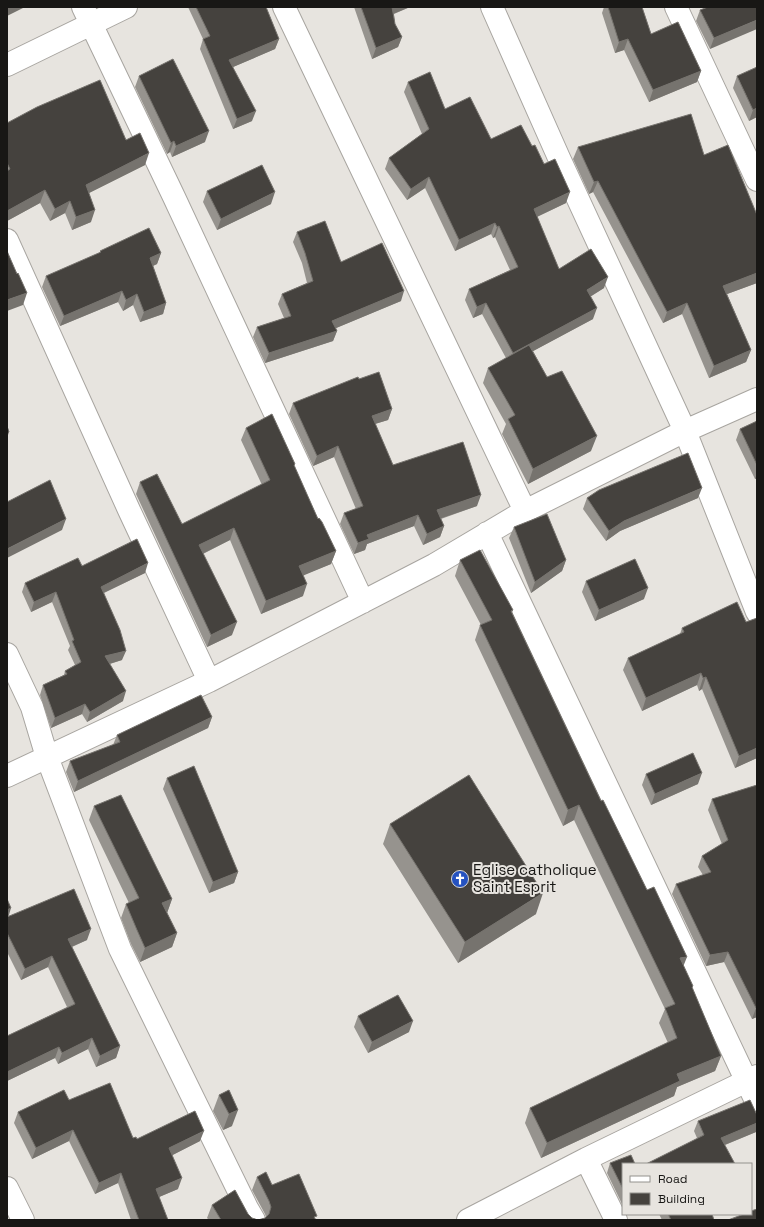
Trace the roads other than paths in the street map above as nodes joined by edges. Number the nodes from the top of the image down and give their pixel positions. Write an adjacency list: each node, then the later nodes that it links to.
1 (126, 7): 5 (street)
2 (284, 7): 11 (street)
3 (492, 7): 10 (street)
4 (676, 7): 7 (street)
5 (87, 15): 6 (street); 13 (street)
6 (7, 66)
7 (757, 180)
8 (7, 240): 16 (street)
9 (757, 399): 10 (street)
10 (685, 431): 11 (street); 14 (street)
11 (525, 511): 12 (street)
12 (487, 533): 13 (street); 19 (street)
13 (363, 602): 16 (street)
14 (757, 612)
15 (7, 654): 17 (street)
16 (209, 681): 17 (street)
17 (47, 757): 18 (street); 24 (street)
18 (7, 776)
19 (752, 1079): 20 (street); 21 (street)
20 (757, 1103)
21 (586, 1159): 25 (street); 26 (street)
22 (7, 1188): 23 (street)
23 (23, 1220)
24 (254, 1220)
25 (468, 1220)
26 (616, 1220)

